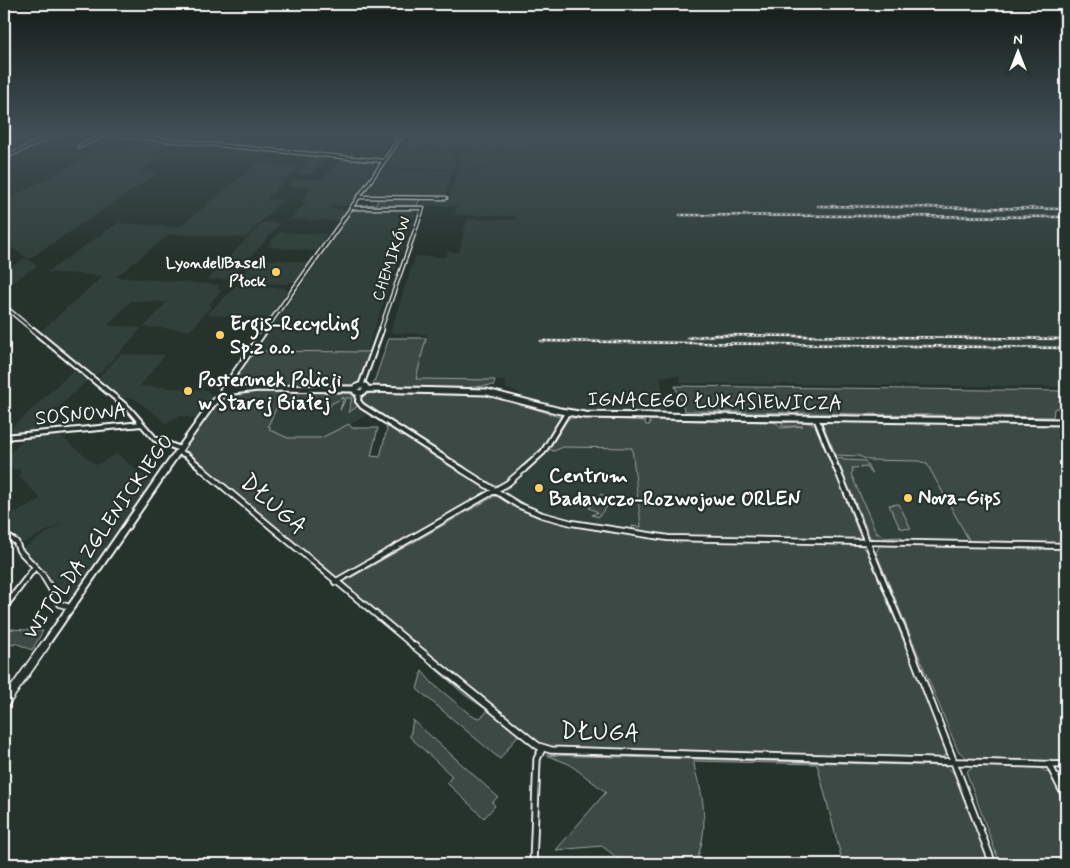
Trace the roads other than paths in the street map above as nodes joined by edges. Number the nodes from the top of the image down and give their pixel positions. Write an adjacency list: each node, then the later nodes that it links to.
1 (374, 175): 2 (street)
2 (358, 197): 3 (street); 5 (street)
3 (422, 198): 4 (street); 6 (street)
4 (446, 198)
5 (351, 208): 6 (street, CHEMIKÓW); 8 (street)
6 (419, 208): 9 (street, CHEMIKÓW)
7 (4, 306): 18 (street)
8 (229, 386): 10 (main road); 13 (main road, WITOLDA ZGLENICKIEGO)
9 (361, 386): 11 (main road); 12 (main road)
10 (237, 389): 11 (main road); 13 (main road)
11 (354, 389): 14 (main road)
12 (367, 389): 14 (main road); 15 (main road, IGNACEGO ŁUKASIEWICZA)
13 (225, 392): 20 (main road, WITOLDA ZGLENICKIEGO)
14 (359, 393): 21 (street)
15 (567, 413): 16 (main road, IGNACEGO ŁUKASIEWICZA); 21 (street)
16 (816, 418): 17 (main road, IGNACEGO ŁUKASIEWICZA); 23 (street)
17 (1066, 422)
18 (142, 424): 19 (street, SOSNOWA); 20 (street, SOSNOWA)
19 (4, 437)
20 (179, 451): 26 (street, DŁUGA); 27 (main road, WITOLDA ZGLENICKIEGO)
21 (496, 492): 23 (street); 26 (street)
22 (4, 534): 25 (street)
23 (867, 544): 24 (street); 31 (street)
24 (1066, 546)
25 (35, 568): 27 (street); 28 (street)
26 (335, 582): 30 (street, DŁUGA)
27 (69, 607): 29 (main road, WITOLDA ZGLENICKIEGO)
28 (4, 608)
29 (4, 704)
30 (542, 749): 31 (street, DŁUGA); 35 (street)
31 (956, 762): 32 (street, DŁUGA); 36 (street)
32 (1049, 764): 33 (street, DŁUGA); 34 (street)
33 (1066, 764)
34 (1066, 798)
35 (534, 864)
36 (993, 864)

